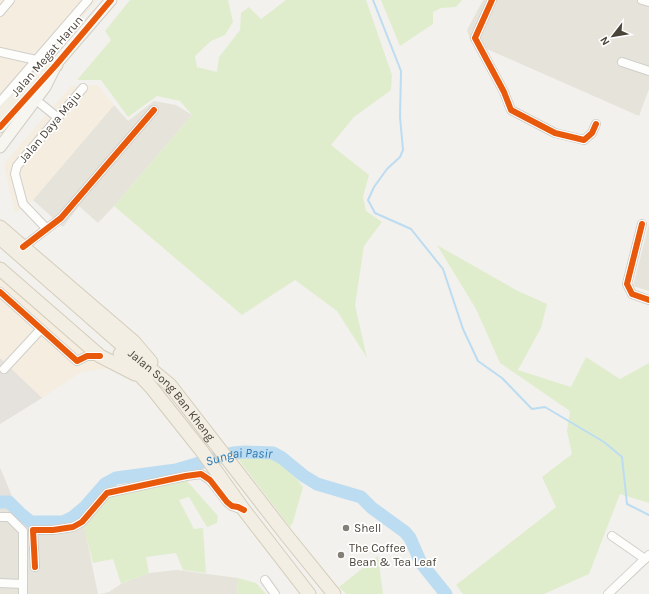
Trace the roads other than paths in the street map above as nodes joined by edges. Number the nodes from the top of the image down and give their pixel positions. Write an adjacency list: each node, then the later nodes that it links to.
1 (10, 0): 7 (street)
2 (88, 0): 9 (street, Jalan Megat Harun)
3 (111, 0): 11 (street, Jalan Megat Harun)
4 (492, 0): 19 (street)
5 (642, 0): 6 (street)
6 (649, 2)
7 (0, 12)
8 (0, 52): 9 (street)
9 (36, 60): 11 (street); 15 (street, Jalan Megat Harun)
10 (622, 62): 12 (street)
11 (52, 66): 14 (street, Jalan Megat Harun); 17 (main road); 20 (street, Jalan Megat Harun)
12 (649, 71)
13 (83, 88): 18 (street, Jalan Daya Maju)
14 (36, 100): 18 (street); 21 (street, Jalan Megat Harun)
15 (0, 102)
16 (154, 110): 24 (street)
17 (0, 115)
18 (57, 117): 24 (street, Jalan Daya Maju)
19 (596, 124)
20 (0, 126)
21 (0, 147)
22 (642, 224): 30 (street)
23 (0, 227): 26 (main road)
24 (46, 228): 26 (street)
25 (0, 238): 33 (main road, Jalan Song Ban Kheng)
26 (23, 247): 36 (main road)
27 (0, 249): 33 (main road, Jalan Song Ban Kheng)
28 (0, 269): 32 (main road)
29 (0, 292): 31 (street)
30 (649, 300)
31 (41, 329): 32 (street); 34 (street)
32 (92, 352): 35 (main road)
33 (127, 355): 35 (main road, Jalan Song Ban Kheng); 36 (main road, Jalan Song Ban Kheng)
34 (4, 369)
35 (145, 380): 37 (main road, Jalan Song Ban Kheng)
36 (170, 385): 48 (main road, Jalan Song Ban Kheng)
37 (244, 510): 41 (street); 45 (main road, Jalan Song Ban Kheng)
38 (0, 517): 44 (street)
39 (612, 536): 40 (street)
40 (647, 557): 49 (street)
41 (35, 567)
42 (265, 580): 47 (street)
43 (0, 583): 44 (street)
44 (23, 584): 46 (street)
45 (306, 592)
46 (24, 594)
47 (275, 594)
48 (334, 594)
49 (608, 594)

